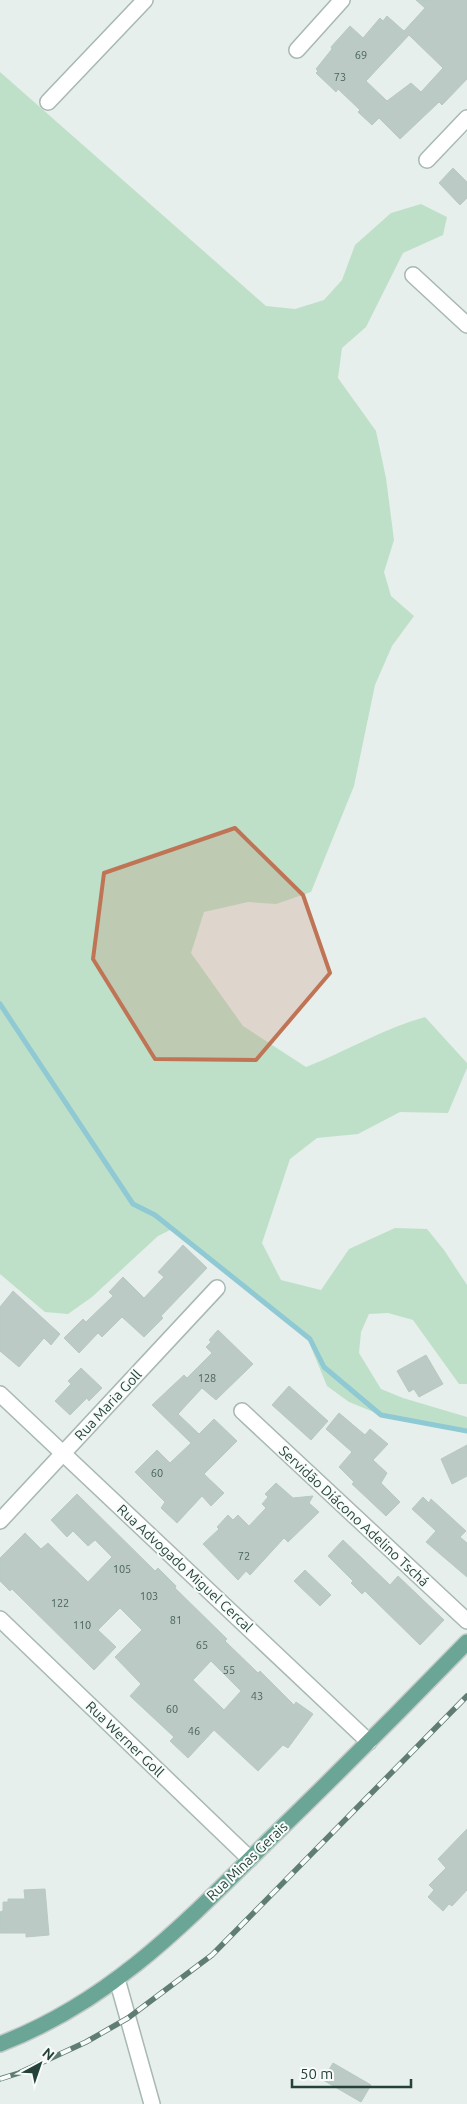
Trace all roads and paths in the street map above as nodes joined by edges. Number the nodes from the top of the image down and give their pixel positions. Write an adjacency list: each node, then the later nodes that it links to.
1 (144, 0): 4 (street)
2 (342, 0): 3 (street)
3 (297, 50)
4 (48, 102)
5 (467, 118): 6 (street)
6 (427, 160)
7 (413, 275): 8 (street)
8 (467, 325)
9 (217, 1288): 12 (street, Rua Maria Goll)
10 (0, 1394): 12 (street, Rua Advogado Miguel Cercal)
11 (242, 1411): 15 (street, Servidão Diácono Adelino Tschá)
12 (63, 1453): 13 (street, Rua Maria Goll); 17 (street, Rua Advogado Miguel Cercal)
13 (0, 1521)
14 (0, 1619): 18 (street, Rua Werner Goll)
15 (467, 1621)
16 (467, 1642): 17 (main road, Rua Minas Gerais)
17 (369, 1742): 18 (main road, Rua Minas Gerais)
18 (250, 1859): 19 (main road, Rua Minas Gerais)
19 (117, 1979): 20 (main road, Rua Minas Gerais); 21 (street)
20 (0, 2044)
21 (152, 2104)

